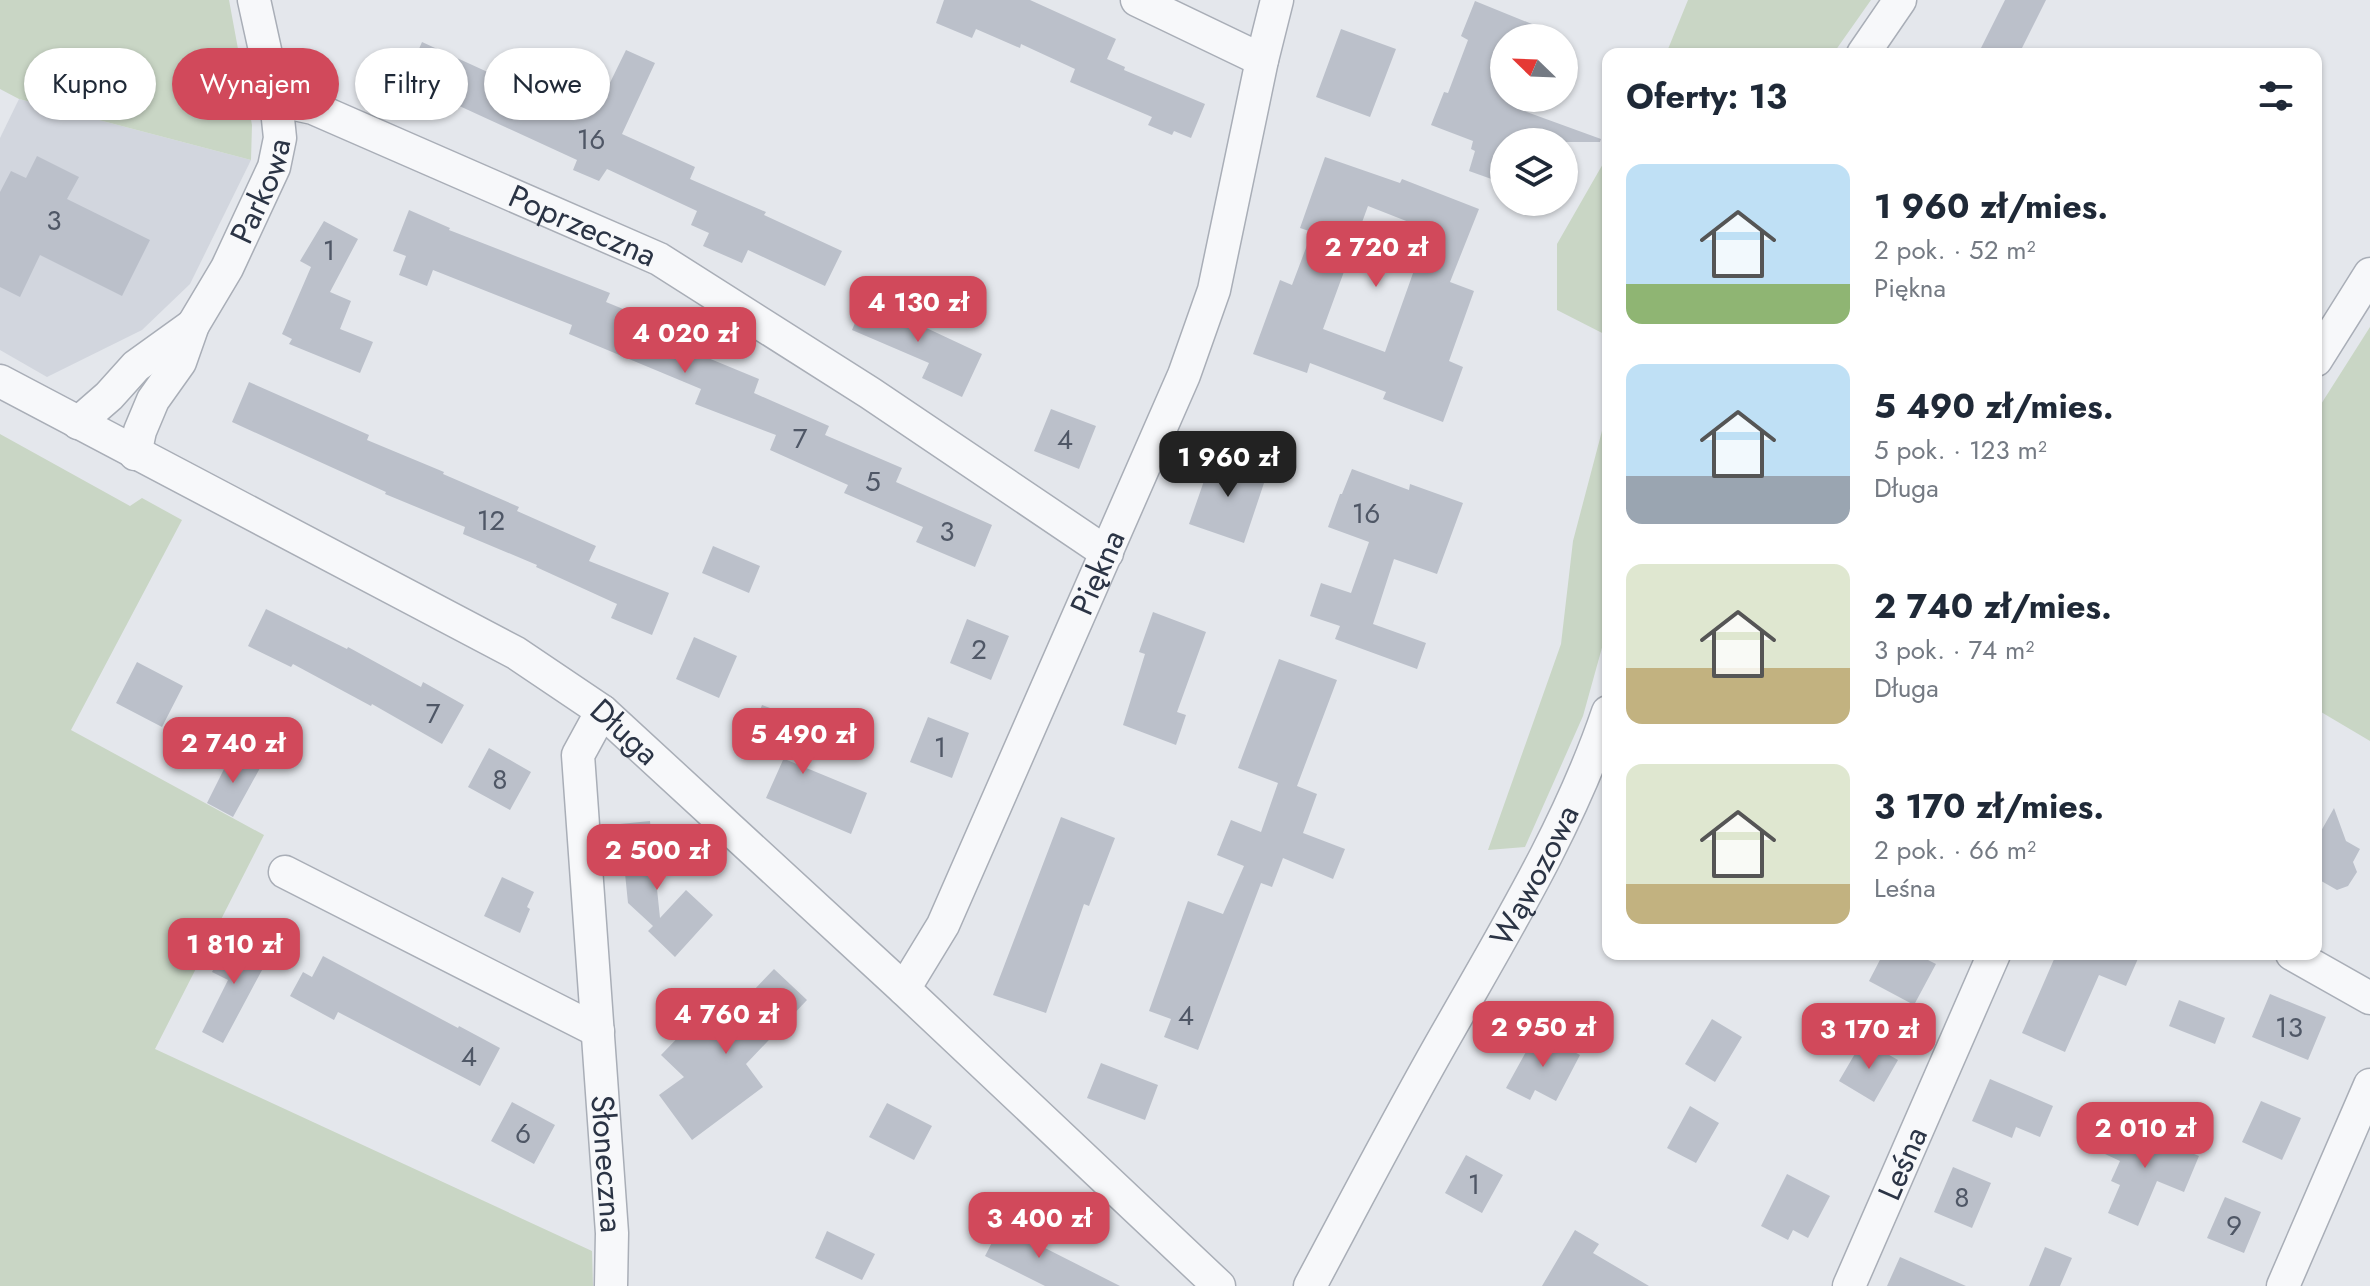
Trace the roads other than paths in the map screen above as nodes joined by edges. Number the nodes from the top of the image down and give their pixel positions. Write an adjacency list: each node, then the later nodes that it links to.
1 (254, 0): 5 (street, Parkowa)
2 (1137, 0): 7 (street)
3 (1277, 0): 7 (street, Piękna)
4 (1900, 0): 6 (street)
5 (265, 48)
6 (1867, 48)
7 (1262, 60): 16 (street, Piękna)
8 (339, 119): 16 (street, Poprzeczna)
9 (278, 120): 11 (street, Parkowa)
10 (2370, 274): 12 (street)
11 (193, 325): 14 (street, Parkowa); 15 (street, Parkowa)
12 (2322, 350)
13 (0, 381): 14 (street, Długa)
14 (78, 423): 15 (street, Długa)
15 (135, 454): 17 (street, Długa)
16 (1107, 553): 22 (street, Piękna)
17 (602, 711): 22 (street, Długa); 24 (street, Słoneczna)
18 (1602, 729): 28 (street, Wąwozowa)
19 (285, 872): 24 (street)
20 (1991, 960): 29 (street, Leśna)
21 (2303, 960): 23 (street)
22 (904, 989): 27 (street, Długa)
23 (2370, 998)
24 (598, 1031): 26 (street, Słoneczna)
25 (2370, 1085): 30 (street)
26 (611, 1286)
27 (1219, 1286)
28 (1310, 1286)
29 (1849, 1286)
30 (2283, 1286)

